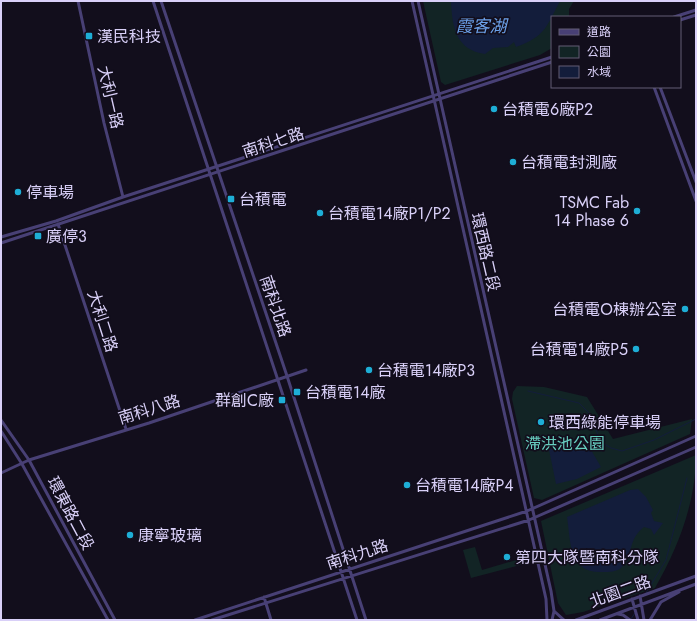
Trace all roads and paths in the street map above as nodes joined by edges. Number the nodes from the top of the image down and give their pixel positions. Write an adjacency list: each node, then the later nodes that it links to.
1 (78, 1): 23 (street, 大利一路)
2 (153, 1): 19 (street, 南科北路)
3 (161, 1): 18 (street, 南科北路)
4 (412, 1): 15 (street)
5 (418, 1): 14 (street, 環西路二段)
6 (696, 10): 8 (street)
7 (696, 15): 9 (street)
8 (677, 16)
9 (681, 20)
10 (551, 57): 14 (street)
11 (551, 62): 16 (street, 南科七路)
12 (654, 88): 24 (street)
13 (660, 88): 22 (street)
14 (438, 93): 15 (street, 南科七路); 16 (street, 環西路二段)
15 (433, 95): 17 (street, 環西路二段); 18 (street, 南科七路)
16 (439, 99): 17 (street, 南科七路); 40 (street, 環西路二段)
17 (434, 100): 20 (street, 南科七路); 41 (street, 環西路二段)
18 (216, 167): 19 (street, 南科七路); 20 (street, 南科北路)
19 (208, 170): 21 (street, 南科北路); 23 (street, 南科七路)
20 (218, 172): 21 (street, 南科七路); 30 (street, 南科北路)
21 (210, 175): 26 (street, 南科七路); 31 (street, 南科北路)
22 (696, 182)
23 (123, 197): 25 (street, 南科七路)
24 (696, 201)
25 (56, 221): 26 (street, 大利二路); 27 (street, 南科七路)
26 (59, 226): 28 (street, 南科七路); 33 (street, 大利二路)
27 (1, 237)
28 (1, 243)
29 (306, 370): 30 (street, 南科八路)
30 (287, 376): 31 (street, 南科八路); 44 (street, 南科北路)
31 (278, 379): 33 (street, 南科八路); 45 (street, 南科北路)
32 (1, 420): 37 (street, 環東路二段)
33 (126, 429): 37 (street, 南科八路)
34 (1, 431): 38 (street, 環東路二段)
35 (696, 436): 40 (street)
36 (696, 447): 42 (street)
37 (29, 460): 38 (street, 南科八路); 59 (street, 環東路二段)
38 (22, 464): 39 (street, 南科八路); 58 (street, 環東路二段)
39 (1, 473)
40 (532, 509): 41 (street, 南科九路); 42 (street, 環西路二段)
41 (527, 511): 43 (street, 環西路二段); 44 (street, 南科九路)
42 (534, 518): 43 (street, 南科九路); 56 (street)
43 (529, 520): 46 (street, 南科九路); 65 (street)
44 (350, 568): 45 (street, 南科九路); 46 (street, 南科北路)
45 (342, 571): 48 (street, 南科北路); 51 (street, 南科九路)
46 (352, 575): 48 (street, 南科九路); 64 (street, 南科北路)
47 (696, 576): 53 (street, 北園二路)
48 (345, 577): 54 (street, 南科九路); 63 (street, 南科北路)
49 (696, 584): 50 (street, 北園二路)
50 (688, 587): 53 (street, 北園二路); 73 (street)
51 (264, 597): 54 (street); 60 (street, 南科九路)
52 (632, 599): 53 (street, 北園二路); 55 (street); 68 (street, 北園二路)
53 (641, 600): 55 (street, 北園二路); 72 (street)
54 (265, 602): 61 (street, 南科九路); 62 (street)
55 (635, 609): 57 (street, 北園二路); 71 (street)
56 (554, 611): 66 (street); 67 (street)
57 (609, 617): 69 (street, 北園二路); 70 (street)
58 (108, 620)
59 (115, 620)
60 (195, 620)
61 (212, 620)
62 (271, 620)
63 (357, 620)
64 (366, 620)
65 (547, 620)
66 (552, 620)
67 (564, 620)
68 (576, 620)
69 (600, 620)
70 (630, 620)
71 (638, 620)
72 (644, 620)
73 (650, 620)

